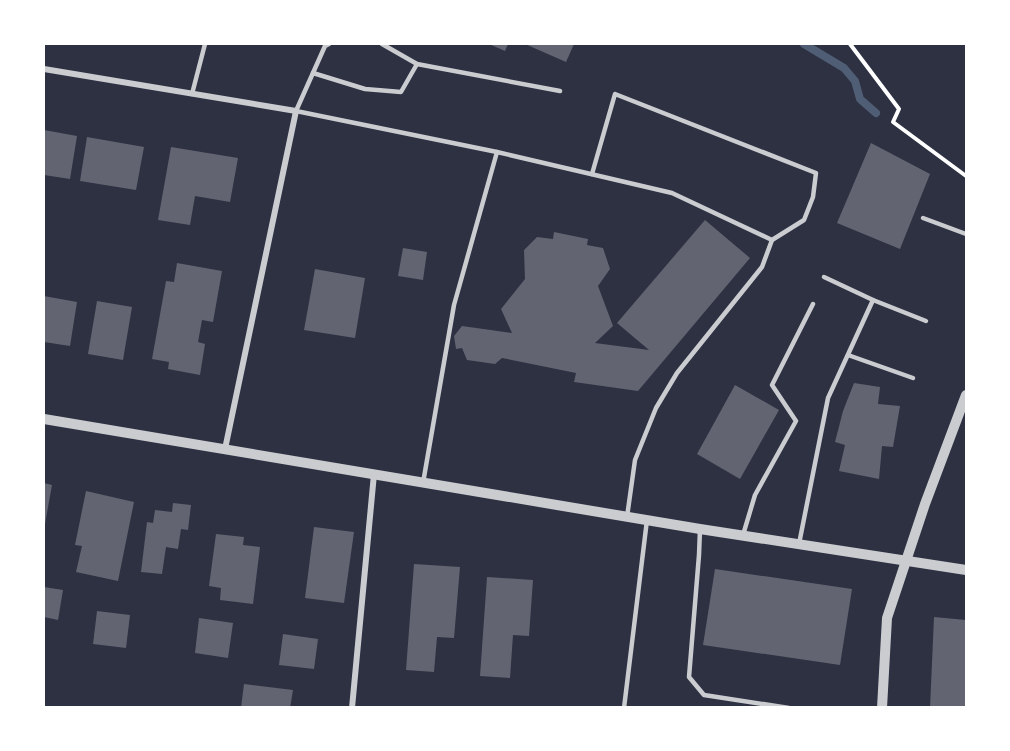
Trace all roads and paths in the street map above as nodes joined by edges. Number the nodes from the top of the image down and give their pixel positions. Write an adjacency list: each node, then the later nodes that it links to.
1 (205, 44): 9 (lane)
2 (329, 44): 7 (lane)
3 (382, 44): 5 (lane)
4 (850, 44): 13 (path)
5 (417, 64): 7 (lane); 8 (lane)
6 (44, 69): 9 (street)
7 (313, 73): 10 (lane)
8 (560, 91)
9 (192, 94): 10 (street)
10 (296, 111): 11 (lane); 25 (street)
11 (497, 152): 12 (lane); 27 (lane)
12 (592, 174): 16 (lane); 16 (lane)
13 (966, 176)
14 (923, 218): 15 (lane)
15 (966, 234)
16 (772, 240): 28 (lane)
17 (824, 277): 18 (lane)
18 (873, 300): 20 (lane); 21 (lane)
19 (813, 304): 31 (lane)
20 (926, 321)
21 (848, 355): 22 (lane); 32 (lane)
22 (913, 378)
23 (966, 395): 33 (street)
24 (44, 419): 25 (street)
25 (225, 449): 26 (street)
26 (374, 474): 27 (street); 35 (street)
27 (423, 483): 28 (street)
28 (627, 517): 29 (street)
29 (647, 520): 30 (street); 36 (lane)
30 (700, 529): 31 (street); 37 (lane)
31 (743, 536): 32 (street)
32 (799, 544): 33 (street)
33 (907, 560): 34 (street); 38 (street)
34 (966, 570)
35 (352, 708)
36 (624, 708)
37 (789, 708)
38 (882, 708)

